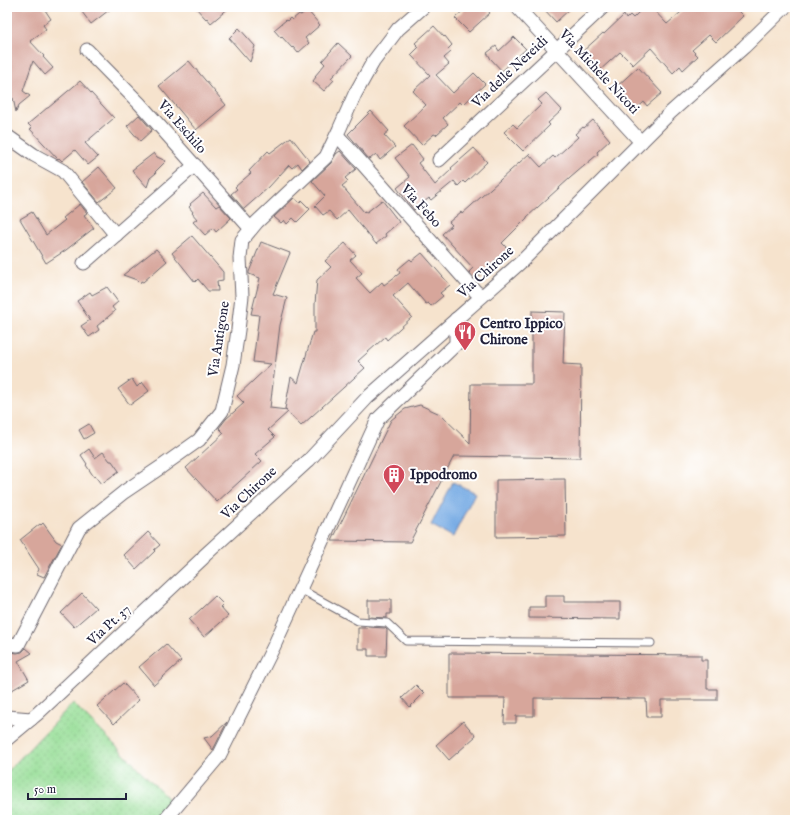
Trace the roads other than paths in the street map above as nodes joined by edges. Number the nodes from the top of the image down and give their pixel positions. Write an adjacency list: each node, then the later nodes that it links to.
1 (423, 7): 7 (street, Via Antigone)
2 (517, 7): 6 (street, Via Michele Nicoti)
3 (603, 7): 6 (street, Via delle Nereidi)
4 (785, 7): 9 (street, Via Chirone)
5 (87, 50): 11 (street, Via Eschilo)
6 (557, 50): 9 (street, Via Michele Nicoti); 10 (street, Via delle Nereidi)
7 (337, 135): 12 (street, Via Antigone); 15 (street, Via Febo)
8 (7, 136): 13 (street)
9 (642, 142): 15 (street, Via Chirone)
10 (439, 160)
11 (195, 166): 12 (street, Via Eschilo); 13 (street)
12 (251, 229): 19 (street, Via Antigone)
13 (116, 235): 14 (street)
14 (84, 263)
15 (482, 296): 16 (street, Via Chirone)
16 (456, 319): 17 (street, Via Chirone); 18 (street)
17 (203, 557): 22 (street, Via Pt. 37)
18 (300, 589): 20 (lane); 24 (street)
19 (7, 641)
20 (650, 643)
21 (7, 716): 22 (street)
22 (34, 717): 23 (street)
23 (7, 739)
24 (165, 820)

